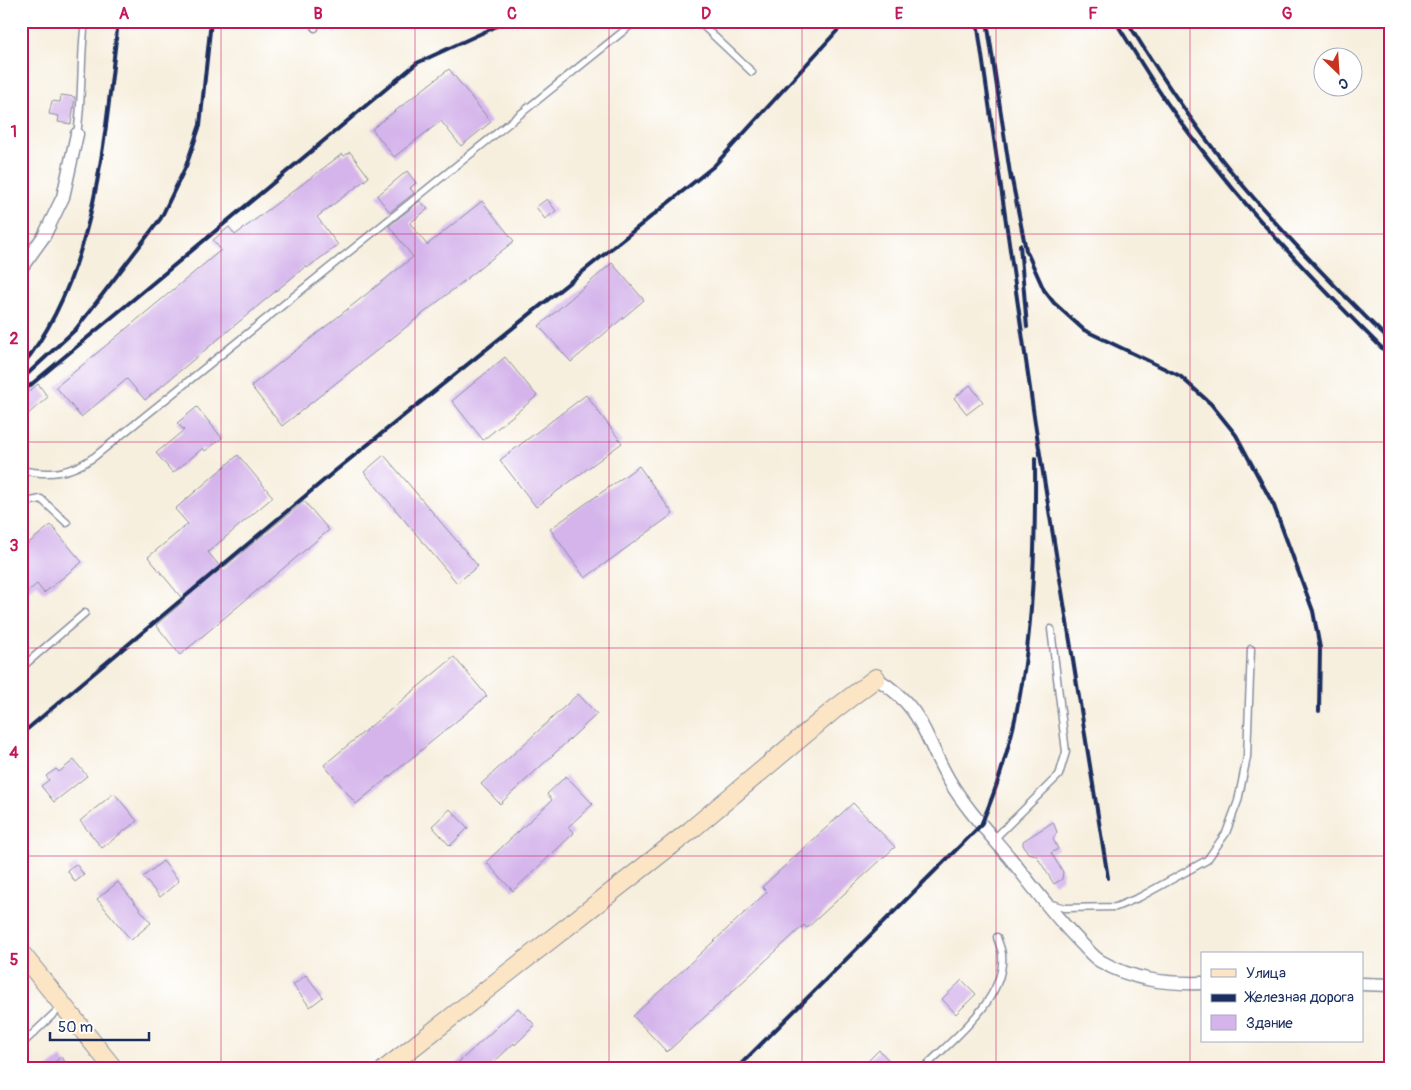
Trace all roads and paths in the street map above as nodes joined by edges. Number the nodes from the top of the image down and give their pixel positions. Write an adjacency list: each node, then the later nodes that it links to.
1 (85, 21): 5 (lane)
2 (636, 21): 7 (lane)
3 (698, 21): 4 (lane)
4 (752, 72)
5 (78, 134): 6 (street)
6 (21, 268)
7 (21, 470)
8 (21, 503): 9 (lane)
9 (67, 523)
10 (85, 614): 13 (lane)
11 (1051, 628): 15 (lane)
12 (1251, 649): 16 (lane)
13 (21, 668)
14 (876, 678): 15 (street); 25 (street)
15 (994, 839): 16 (street)
16 (1045, 902): 19 (street)
17 (996, 936): 26 (lane)
18 (21, 953): 22 (street)
19 (1201, 983)
20 (1364, 984): 21 (street)
21 (1390, 985)
22 (63, 1005): 23 (lane); 24 (street)
23 (21, 1045)
24 (114, 1069)
25 (385, 1069)
26 (923, 1069)

